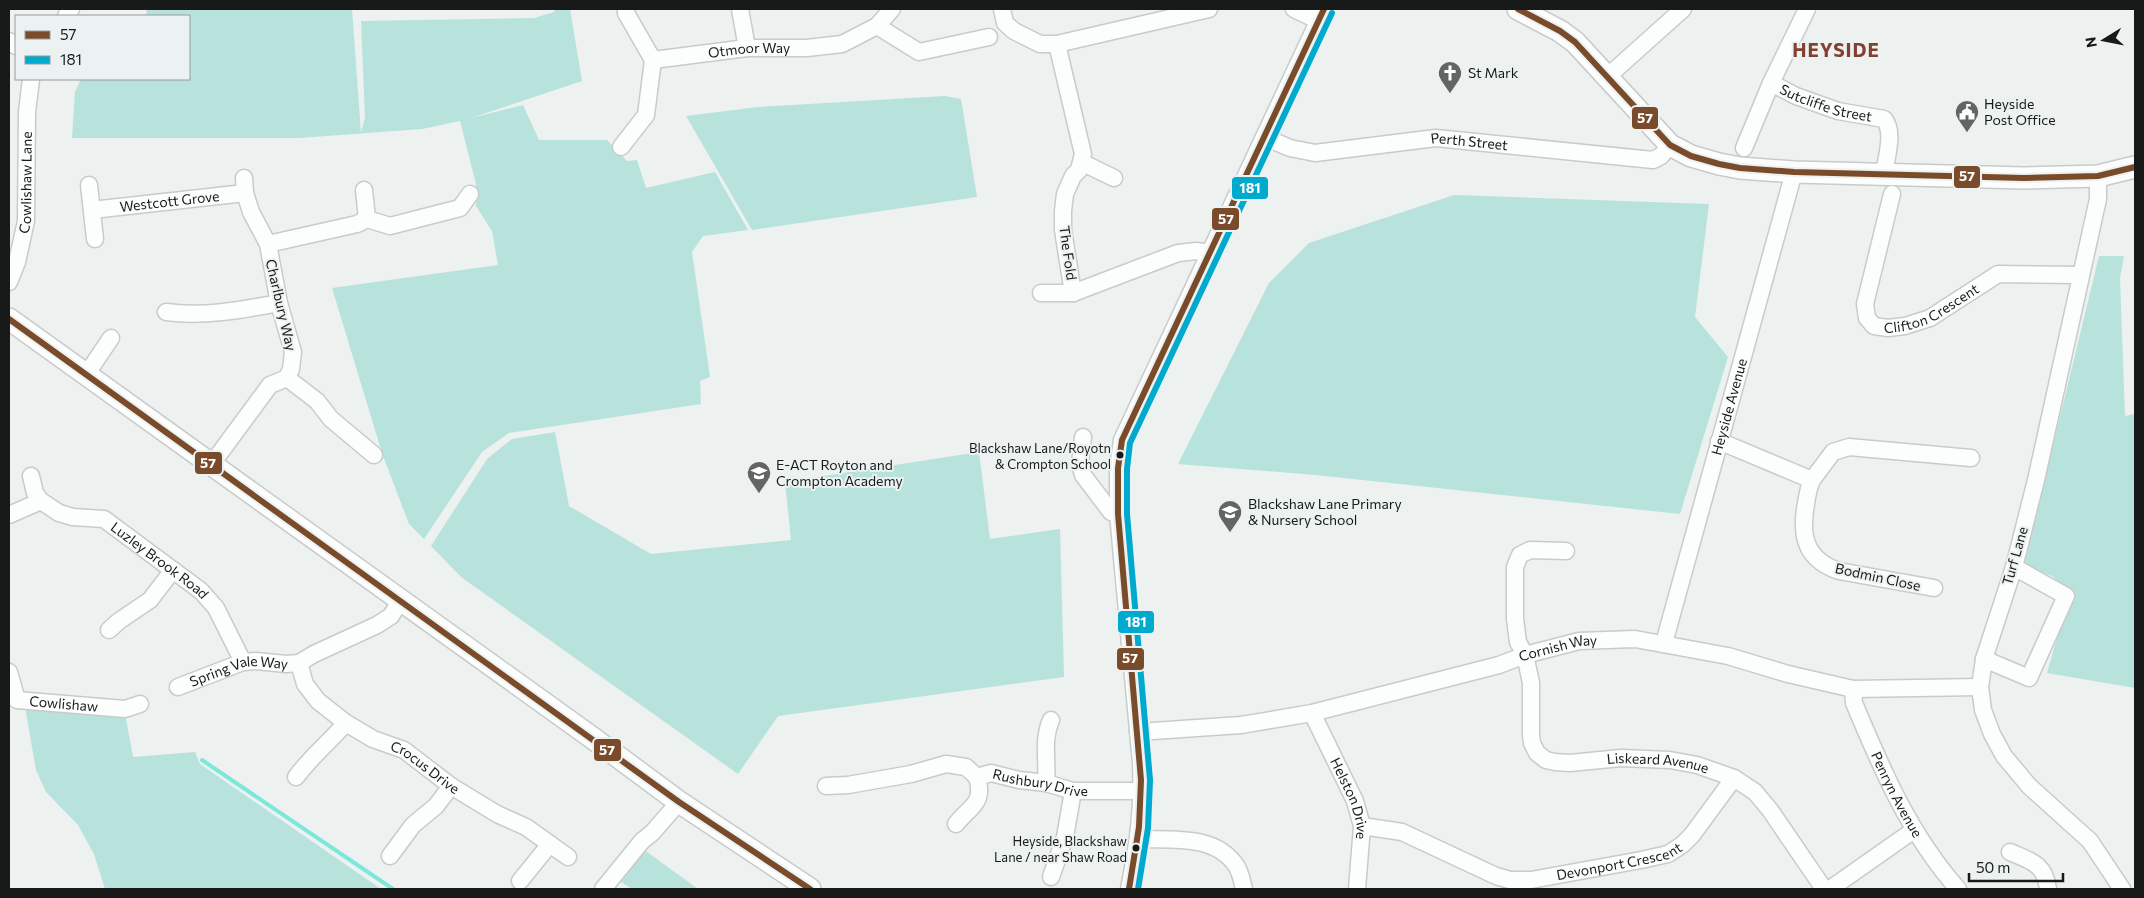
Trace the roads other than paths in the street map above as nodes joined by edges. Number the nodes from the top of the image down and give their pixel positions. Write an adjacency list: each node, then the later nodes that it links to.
1 (626, 9): 15 (street)
2 (740, 9): 14 (street)
3 (892, 9): 11 (street, Otmoor Way)
4 (1002, 9): 13 (street)
5 (1209, 9): 13 (street)
6 (1294, 9): 10 (street)
7 (1518, 9): 16 (main road)
8 (1684, 9): 16 (street)
9 (1807, 9): 18 (street)
10 (1321, 15): 19 (street)
11 (877, 26): 12 (street); 14 (street, Otmoor Way)
12 (989, 37)
13 (1057, 44): 23 (street)
14 (747, 48): 15 (street, Otmoor Way)
15 (653, 60): 21 (street)
16 (1606, 78): 20 (main road)
17 (31, 80): 40 (street, Cowlishaw Lane)
18 (1771, 83): 22 (street); 26 (street, Sutcliffe Street)
19 (1264, 137): 20 (street, Perth Street); 38 (street)
20 (1670, 144): 25 (main road)
21 (621, 147)
22 (1744, 148)
23 (1082, 158): 28 (street); 42 (street, The Fold)
24 (2135, 167): 27 (main road)
25 (1794, 172): 26 (main road); 50 (street, Heyside Avenue)
26 (1884, 174): 27 (main road)
27 (2098, 176): 39 (street, Turf Lane)
28 (1114, 178)
29 (89, 185): 34 (street)
30 (245, 186): 34 (street, Westcott Grove); 37 (street, Charlbury Way)
31 (364, 190): 35 (street)
32 (470, 194): 35 (street)
33 (1892, 194): 39 (street, Clifton Crescent)
34 (92, 210): 36 (street)
35 (367, 219): 37 (street)
36 (95, 239)
37 (268, 244): 43 (street, Charlbury Way)
38 (1211, 253): 42 (street); 57 (street)
39 (2081, 275): 60 (street, Turf Lane)
40 (9, 282)
41 (1040, 293): 42 (street, The Fold)
42 (1073, 293)
43 (279, 303): 44 (street); 48 (street, Charlbury Way)
44 (166, 312)
45 (9, 319): 47 (main road)
46 (111, 338): 47 (street)
47 (86, 375): 53 (main road)
48 (287, 378): 51 (street); 53 (street)
49 (1083, 437): 57 (street)
50 (1719, 440): 55 (street); 65 (street, Heyside Avenue)
51 (374, 454)
52 (1971, 458): 55 (street, Bodmin Close)
53 (211, 465): 63 (main road)
54 (31, 476): 56 (street)
55 (1812, 480): 62 (street, Bodmin Close)
56 (41, 501): 58 (street); 61 (street, Luzley Brook Road)
57 (1118, 514): 78 (street)
58 (9, 515)
59 (1566, 552): 66 (street)
60 (2014, 567): 67 (street, Turf Lane); 67 (street)
61 (174, 570): 64 (street); 68 (street, Luzley Brook Road)
62 (1934, 588)
63 (400, 601): 69 (street, Spring Vale Way); 87 (main road)
64 (109, 630)
65 (1664, 643): 66 (street, Cornish Way); 73 (street, Cornish Way)
66 (1525, 655): 75 (street, Cornish Way); 81 (street, Liskeard Avenue)
67 (1984, 659): 72 (street, Turf Lane)
68 (243, 662): 69 (street, Spring Vale Way); 71 (street, Spring Vale Way)
69 (300, 663): 77 (street, Crocus Drive)
70 (9, 672): 74 (street, Cowlishaw)
71 (178, 687)
72 (1980, 687): 73 (street, Cornish Way); 107 (street, Turf Lane)
73 (1853, 689): 90 (street, Penryn Avenue)
74 (140, 704)
75 (1312, 713): 78 (street, Cornish Way); 89 (street, Helston Drive)
76 (1051, 720): 82 (street)
77 (346, 723): 79 (street); 83 (street, Crocus Drive)
78 (1138, 732): 86 (street)
79 (296, 777)
80 (977, 777): 82 (street, Rushbury Drive); 84 (street, Rushbury Drive); 88 (street)
81 (1734, 778): 89 (street, Devonport Crescent); 103 (street, Liskeard Avenue)
82 (1046, 783): 85 (street, Rushbury Drive)
83 (451, 786): 92 (street, Crocus Drive); 94 (street)
84 (826, 786)
85 (1073, 791): 86 (street, Rushbury Drive); 96 (street)
86 (1142, 792): 91 (street)
87 (679, 802): 98 (street); 99 (main road)
88 (956, 824)
89 (1362, 826): 102 (street, Helston Drive)
90 (1914, 830): 104 (street); 105 (street, Penryn Avenue)
91 (1139, 839): 100 (street); 101 (street)
92 (550, 844): 95 (street, Crocus Drive); 97 (street)
93 (2010, 852): 106 (street)
94 (390, 856)
95 (568, 857)
96 (1051, 878)
97 (520, 882)
98 (603, 889)
99 (810, 889)
100 (1129, 889)
101 (1244, 889)
102 (1357, 889)
103 (1824, 889)
104 (1830, 889)
105 (1958, 889)
106 (2048, 889)
107 (2122, 889)

